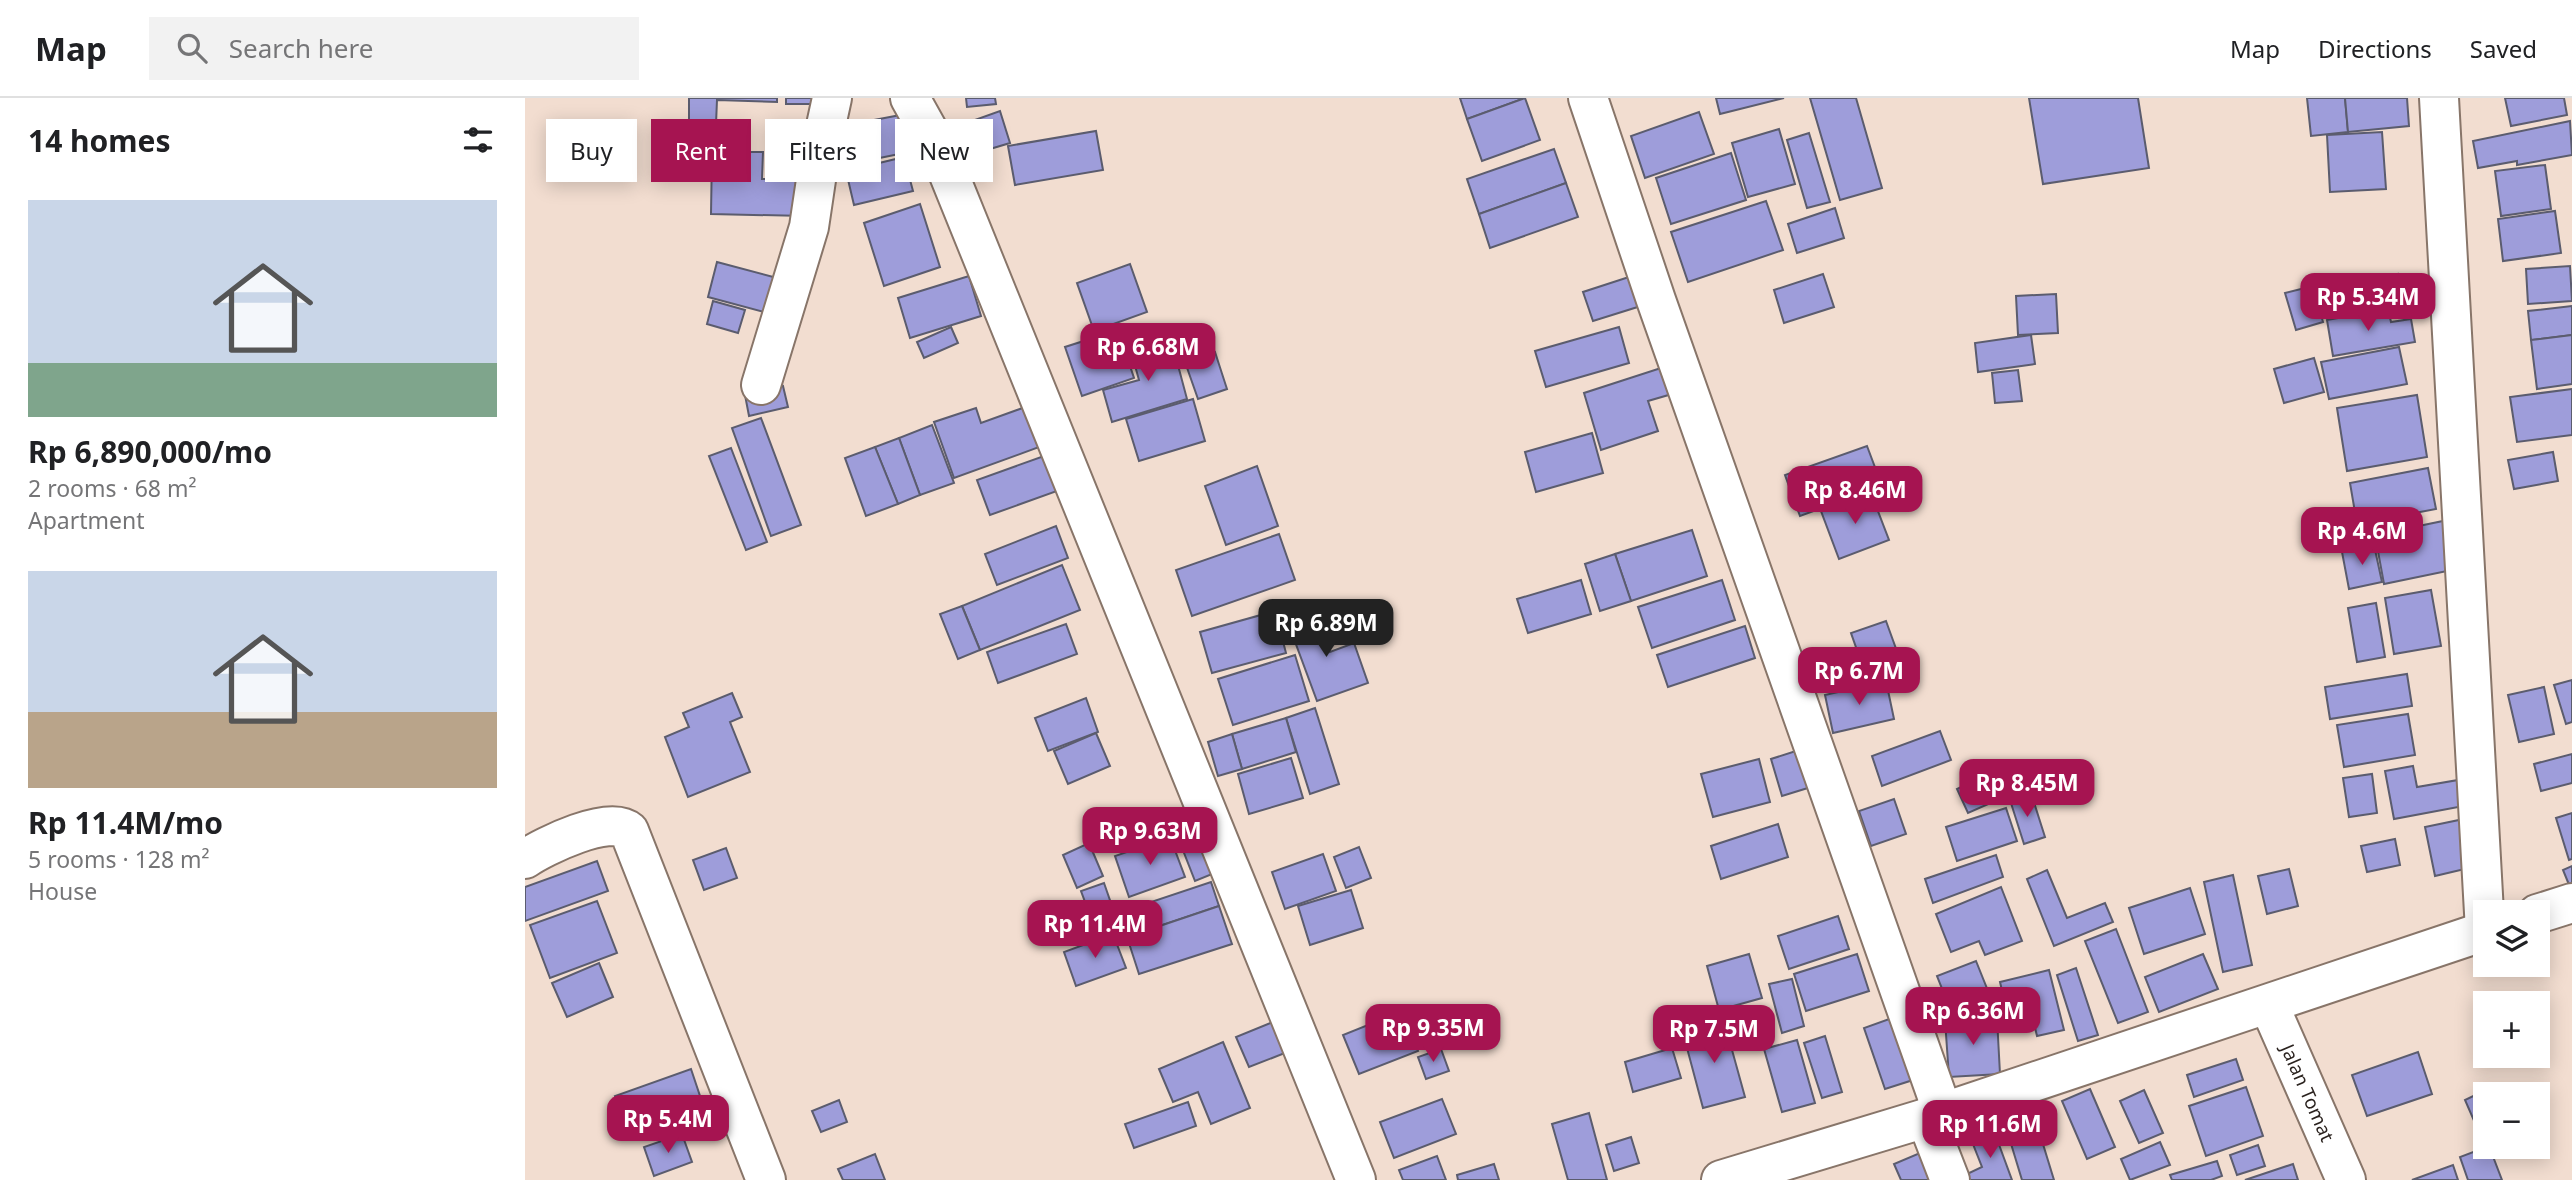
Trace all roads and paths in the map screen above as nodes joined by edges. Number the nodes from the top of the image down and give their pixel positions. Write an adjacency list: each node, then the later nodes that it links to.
1 (832, 98): 5 (street)
2 (910, 98): 14 (street)
3 (1588, 98): 12 (street)
4 (2439, 98): 7 (street)
5 (761, 385)
6 (525, 859): 13 (street)
7 (2483, 900)
8 (2572, 903): 9 (street)
9 (2550, 910)
10 (2473, 935): 11 (street)
11 (2269, 1005): 12 (street); 17 (street, Jalan Tomat)
12 (1935, 1116): 15 (street); 16 (street)
13 (766, 1180)
14 (1356, 1180)
15 (1721, 1180)
16 (1950, 1180)
17 (2346, 1180)

